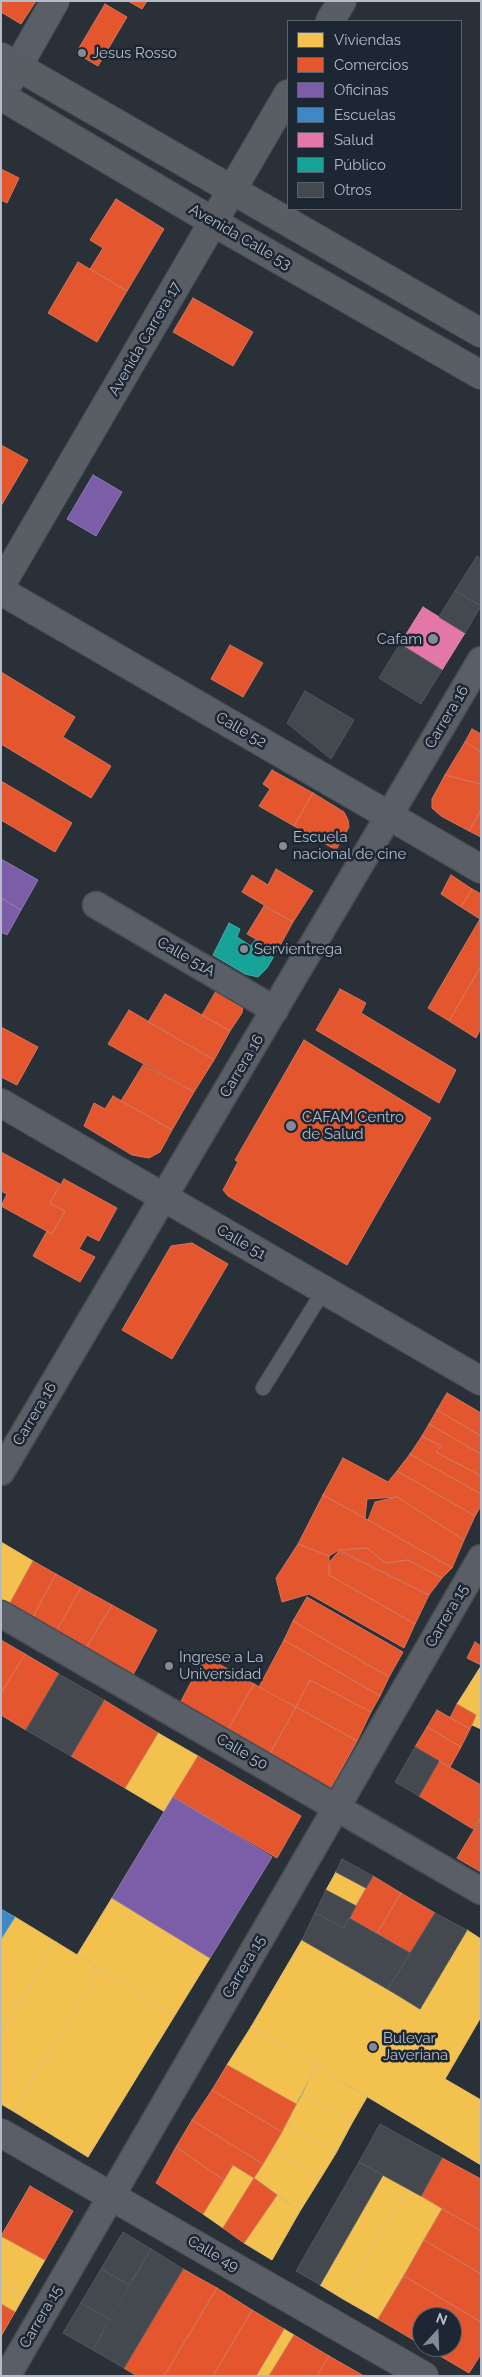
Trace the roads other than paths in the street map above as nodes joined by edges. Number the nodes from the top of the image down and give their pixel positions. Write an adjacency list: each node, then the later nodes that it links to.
1 (55, 1): 4 (street)
2 (342, 1): 3 (main road)
3 (331, 20)
4 (10, 62): 5 (street); 7 (main road)
5 (1, 96): 8 (main road, Avenida Calle 53)
6 (287, 96): 7 (main road, Avenida Carrera 17)
7 (232, 190): 8 (main road, Avenida Carrera 17); 9 (main road)
8 (213, 222): 10 (main road, Avenida Calle 53); 11 (main road, Avenida Carrera 17)
9 (481, 333)
10 (481, 376)
11 (1, 585)
12 (1, 591): 14 (street, Calle 52)
13 (481, 660): 14 (street, Carrera 16)
14 (388, 816): 15 (street, Calle 52); 17 (street, Carrera 16)
15 (481, 869)
16 (96, 905): 17 (street, Calle 51A)
17 (275, 1010): 19 (street, Carrera 16)
18 (1, 1103): 19 (street, Calle 51)
19 (164, 1198): 20 (street, Calle 51); 23 (street, Carrera 16)
20 (324, 1290): 21 (street, Calle 51); 22 (lane)
21 (481, 1381)
22 (263, 1388)
23 (1, 1472)
24 (481, 1558): 26 (street, Carrera 15)
25 (1, 1614): 26 (street, Calle 50)
26 (337, 1806): 27 (street, Calle 50); 29 (street, Carrera 15)
27 (481, 1891)
28 (1, 2133): 29 (street, Calle 49)
29 (111, 2196): 30 (street, Carrera 15); 31 (street, Calle 49)
30 (7, 2376)
31 (424, 2376)

